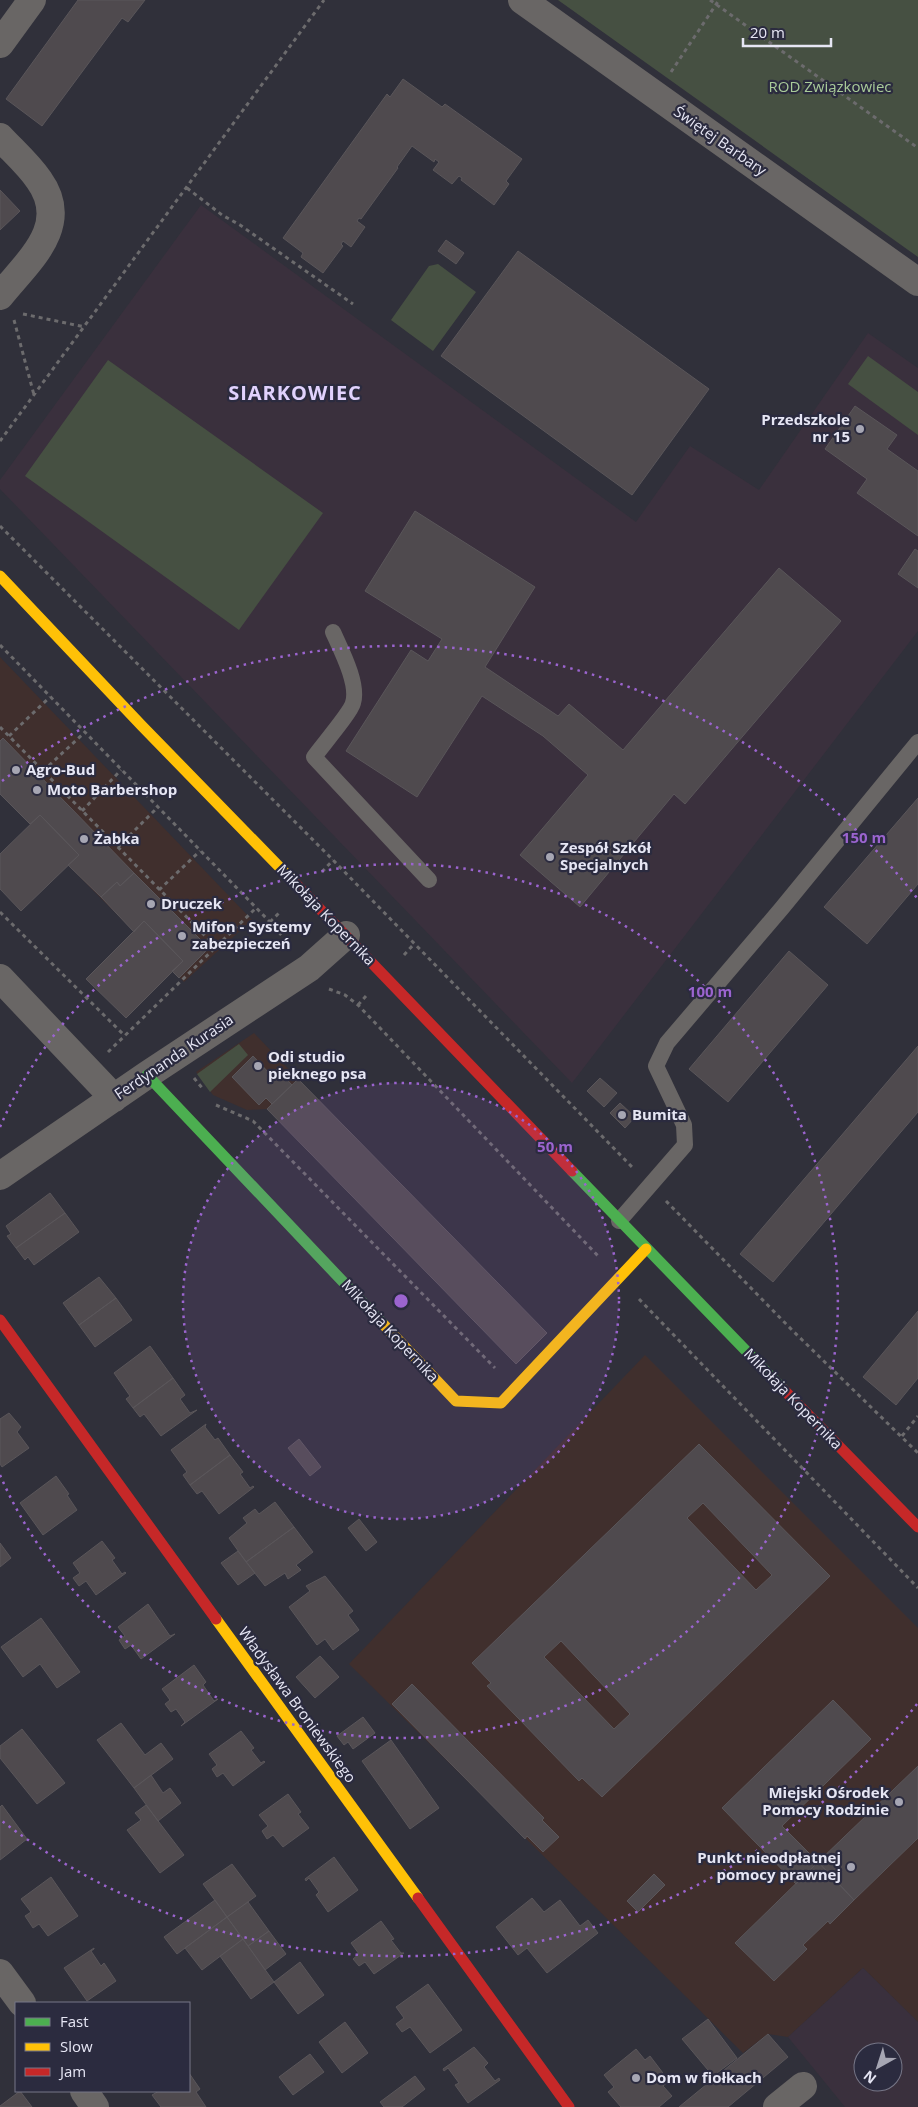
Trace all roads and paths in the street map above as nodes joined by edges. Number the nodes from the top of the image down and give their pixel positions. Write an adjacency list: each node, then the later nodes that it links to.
1 (32, 0): 7 (street)
2 (324, 0): 11 (path)
3 (522, 0): 8 (street, Świętej Barbary)
4 (710, 0): 6 (path)
5 (719, 0): 6 (path)
6 (716, 4): 8 (path); 10 (path)
7 (0, 44)
8 (655, 96): 12 (street, Świętej Barbary)
9 (0, 136): 13 (street)
10 (918, 148)
11 (187, 188): 14 (path); 16 (path)
12 (918, 282)
13 (6, 304): 17 (path)
14 (353, 304)
15 (21, 314): 16 (path)
16 (85, 328): 17 (path)
17 (34, 395): 18 (path)
18 (0, 441)
19 (0, 526): 34 (path)
20 (2, 581): 42 (street, Mikołaja Kopernika)
21 (334, 632): 36 (lane)
22 (0, 645): 23 (path)
23 (50, 697): 25 (path); 26 (path)
24 (0, 727): 26 (path)
25 (84, 733): 28 (path); 29 (path)
26 (9, 736): 29 (path)
27 (918, 742): 61 (lane)
28 (122, 770): 30 (path); 31 (path)
29 (43, 772): 31 (path)
30 (157, 808): 32 (path); 33 (path)
31 (82, 811): 32 (path)
32 (118, 847): 37 (path)
33 (200, 851): 37 (path); 39 (path)
34 (334, 860): 35 (path); 43 (path)
35 (318, 875)
36 (429, 880)
37 (159, 890): 44 (path)
38 (286, 906): 41 (path)
39 (256, 908): 41 (path); 44 (path)
40 (0, 912): 51 (path)
41 (270, 922): 45 (path)
42 (346, 935): 54 (street, Ferdynanda Kurasia); 61 (street, Mikołaja Kopernika)
43 (414, 944): 46 (path); 58 (path)
44 (216, 947): 51 (path)
45 (295, 951)
46 (400, 959)
47 (0, 978): 56 (street)
48 (326, 987): 50 (path)
49 (369, 993): 50 (path)
50 (358, 1005): 63 (path)
51 (125, 1036): 52 (path)
52 (104, 1055)
53 (190, 1071): 55 (path)
54 (147, 1074): 56 (street, Ferdynanda Kurasia); 66 (street, Mikołaja Kopernika)
55 (207, 1095)
56 (114, 1098): 59 (street, Ferdynanda Kurasia)
57 (213, 1103): 66 (path)
58 (636, 1171)
59 (0, 1176)
60 (662, 1197): 68 (path)
61 (619, 1221): 62 (street, Mikołaja Kopernika)
62 (646, 1249): 66 (street, Mikołaja Kopernika); 70 (street, Mikołaja Kopernika)
63 (605, 1264)
64 (636, 1295): 71 (path)
65 (0, 1320): 77 (street, Władysława Broniewskiego)
66 (515, 1388)
67 (918, 1416): 68 (path)
68 (902, 1436): 69 (path)
69 (918, 1454)
70 (918, 1527)
71 (918, 1588)
72 (0, 1973): 73 (street)
73 (21, 2002)
74 (803, 2086): 78 (street)
75 (85, 2092): 76 (street)
76 (96, 2107)
77 (569, 2107)
78 (777, 2107)

